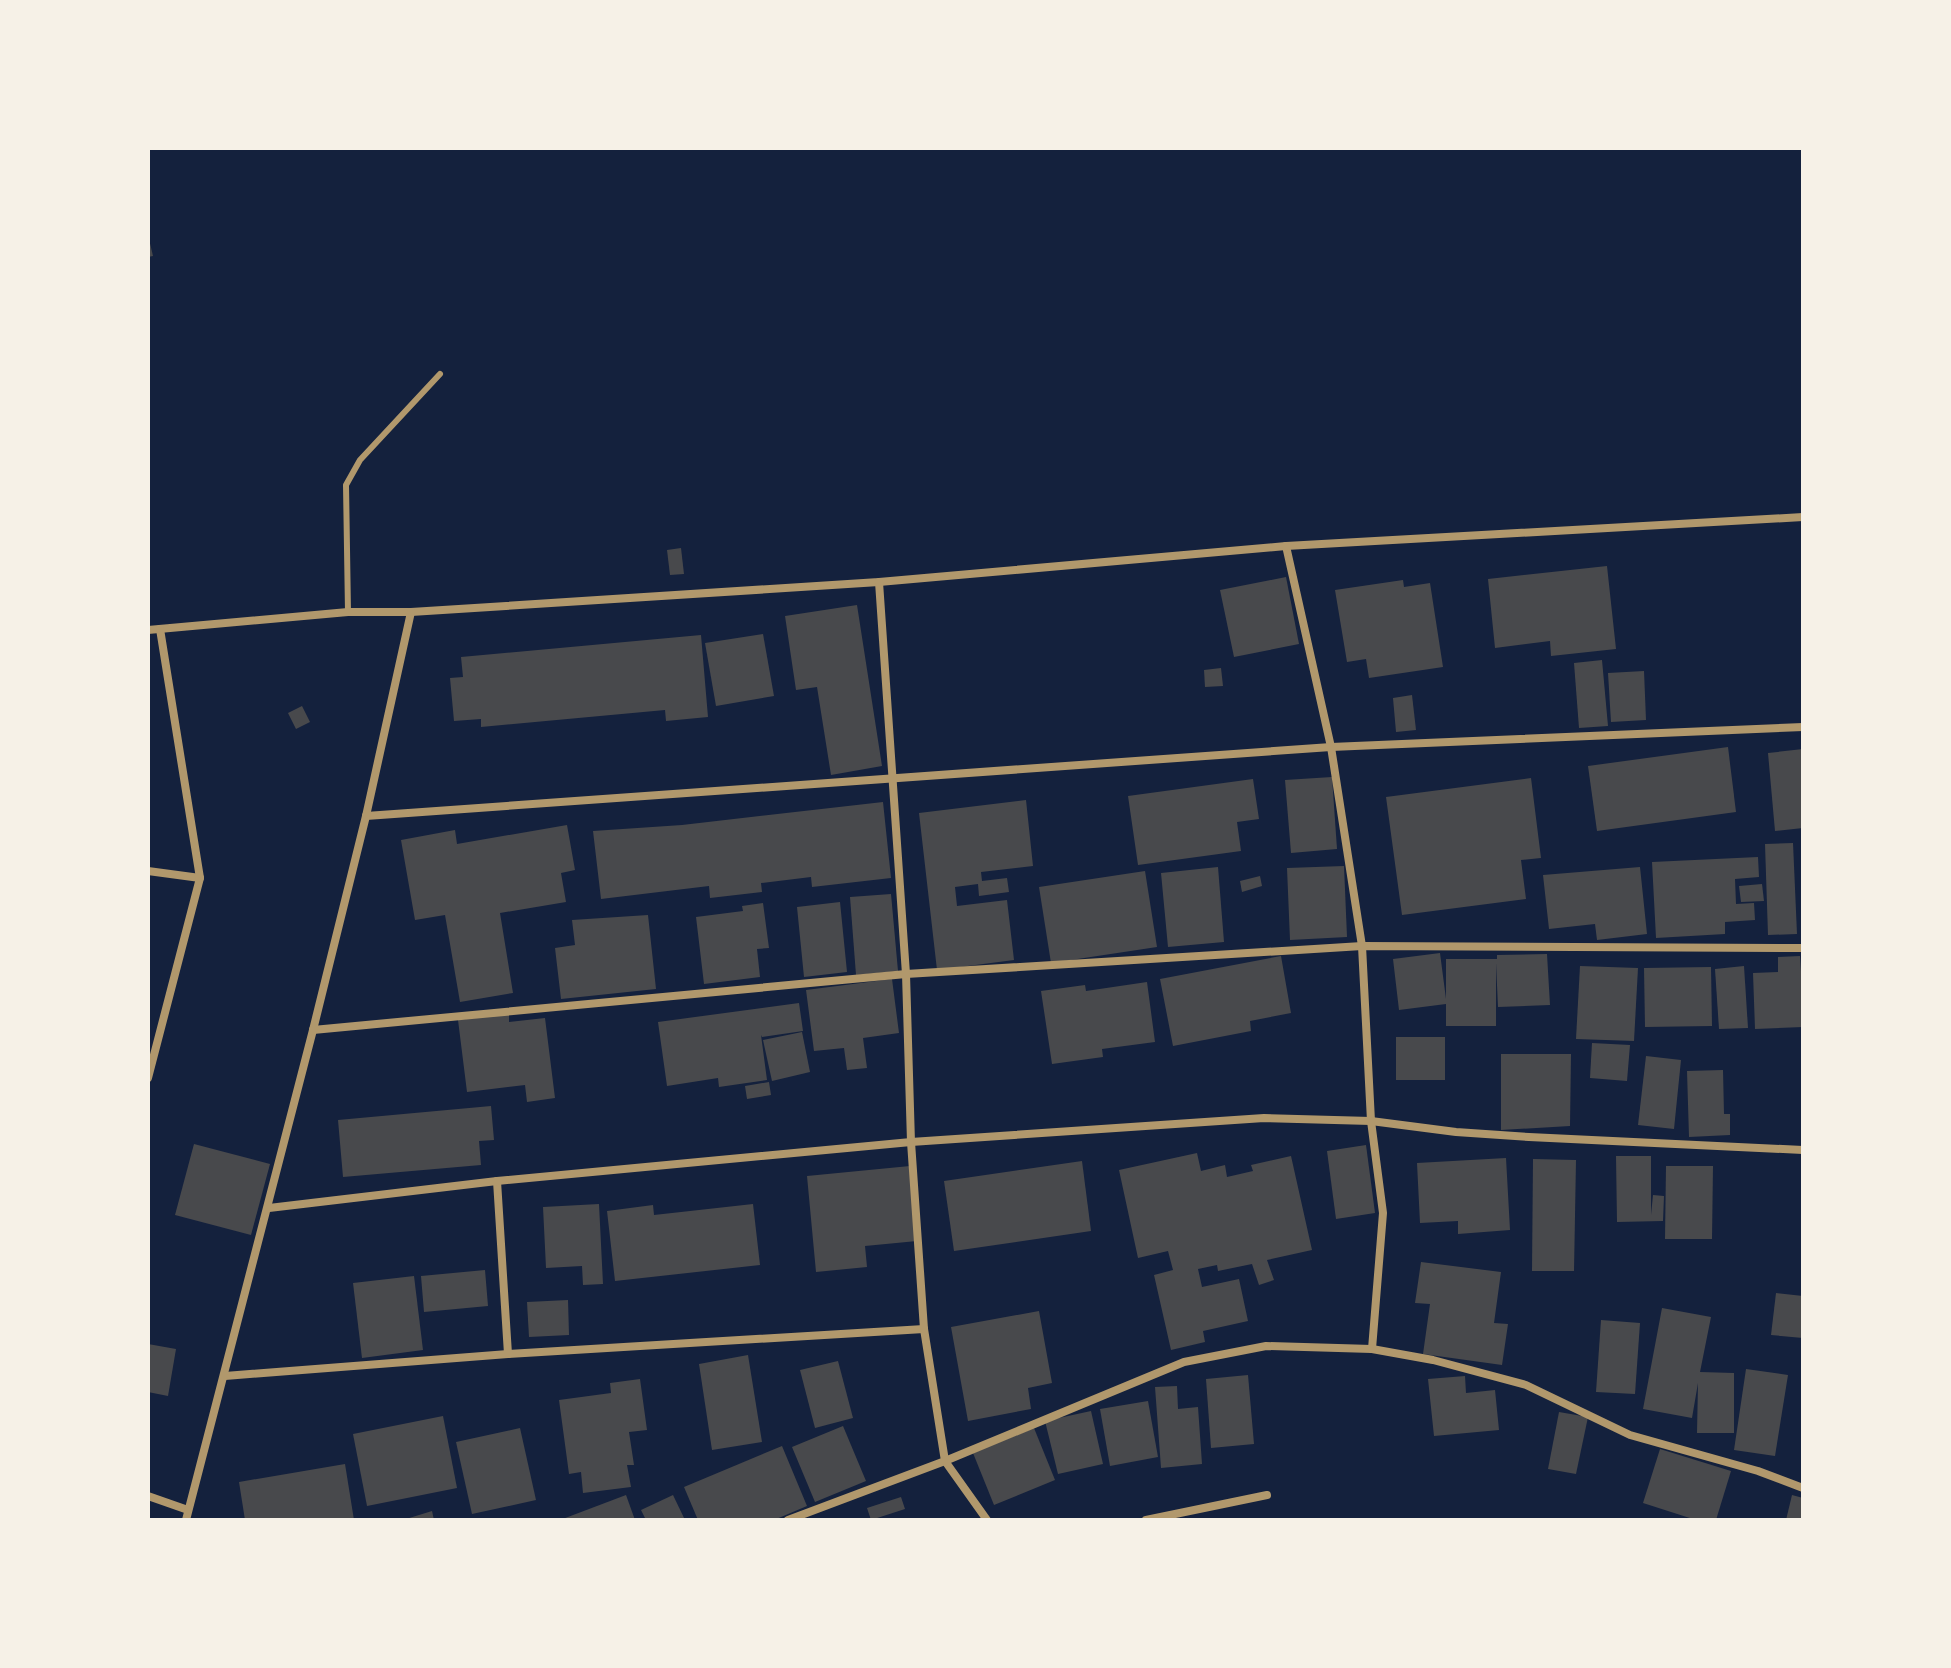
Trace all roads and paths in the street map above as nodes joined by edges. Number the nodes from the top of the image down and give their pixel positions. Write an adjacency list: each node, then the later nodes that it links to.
1 (440, 374): 5 (lane)
2 (1803, 517): 3 (street)
3 (1286, 546): 4 (street); 10 (street)
4 (879, 582): 6 (street); 11 (street)
5 (348, 612): 6 (street); 7 (street)
6 (411, 612): 12 (street)
7 (160, 629): 8 (street); 14 (street)
8 (148, 630)
9 (1803, 727): 10 (street)
10 (1331, 747): 11 (street); 15 (street)
11 (890, 780): 12 (street); 17 (street)
12 (366, 816): 18 (street)
13 (148, 871): 14 (street)
14 (200, 878): 19 (street)
15 (1362, 946): 16 (street); 17 (street); 20 (street)
16 (1803, 948)
17 (906, 974): 18 (street); 21 (street)
18 (313, 1030): 24 (street)
19 (148, 1078)
20 (1371, 1121): 21 (street); 22 (street); 26 (street)
21 (911, 1142): 23 (street); 25 (street)
22 (1803, 1150)
23 (497, 1181): 24 (street); 27 (street)
24 (269, 1208): 28 (street)
25 (924, 1329): 27 (street); 29 (street)
26 (1372, 1349): 29 (street); 30 (street)
27 (508, 1354): 28 (street)
28 (225, 1376): 33 (street)
29 (945, 1461): 35 (street); 36 (street)
30 (1803, 1488)
31 (1267, 1495): 37 (street)
32 (148, 1496): 33 (street)
33 (188, 1510): 34 (street)
34 (186, 1520)
35 (788, 1520)
36 (987, 1520)
37 (1146, 1520)

